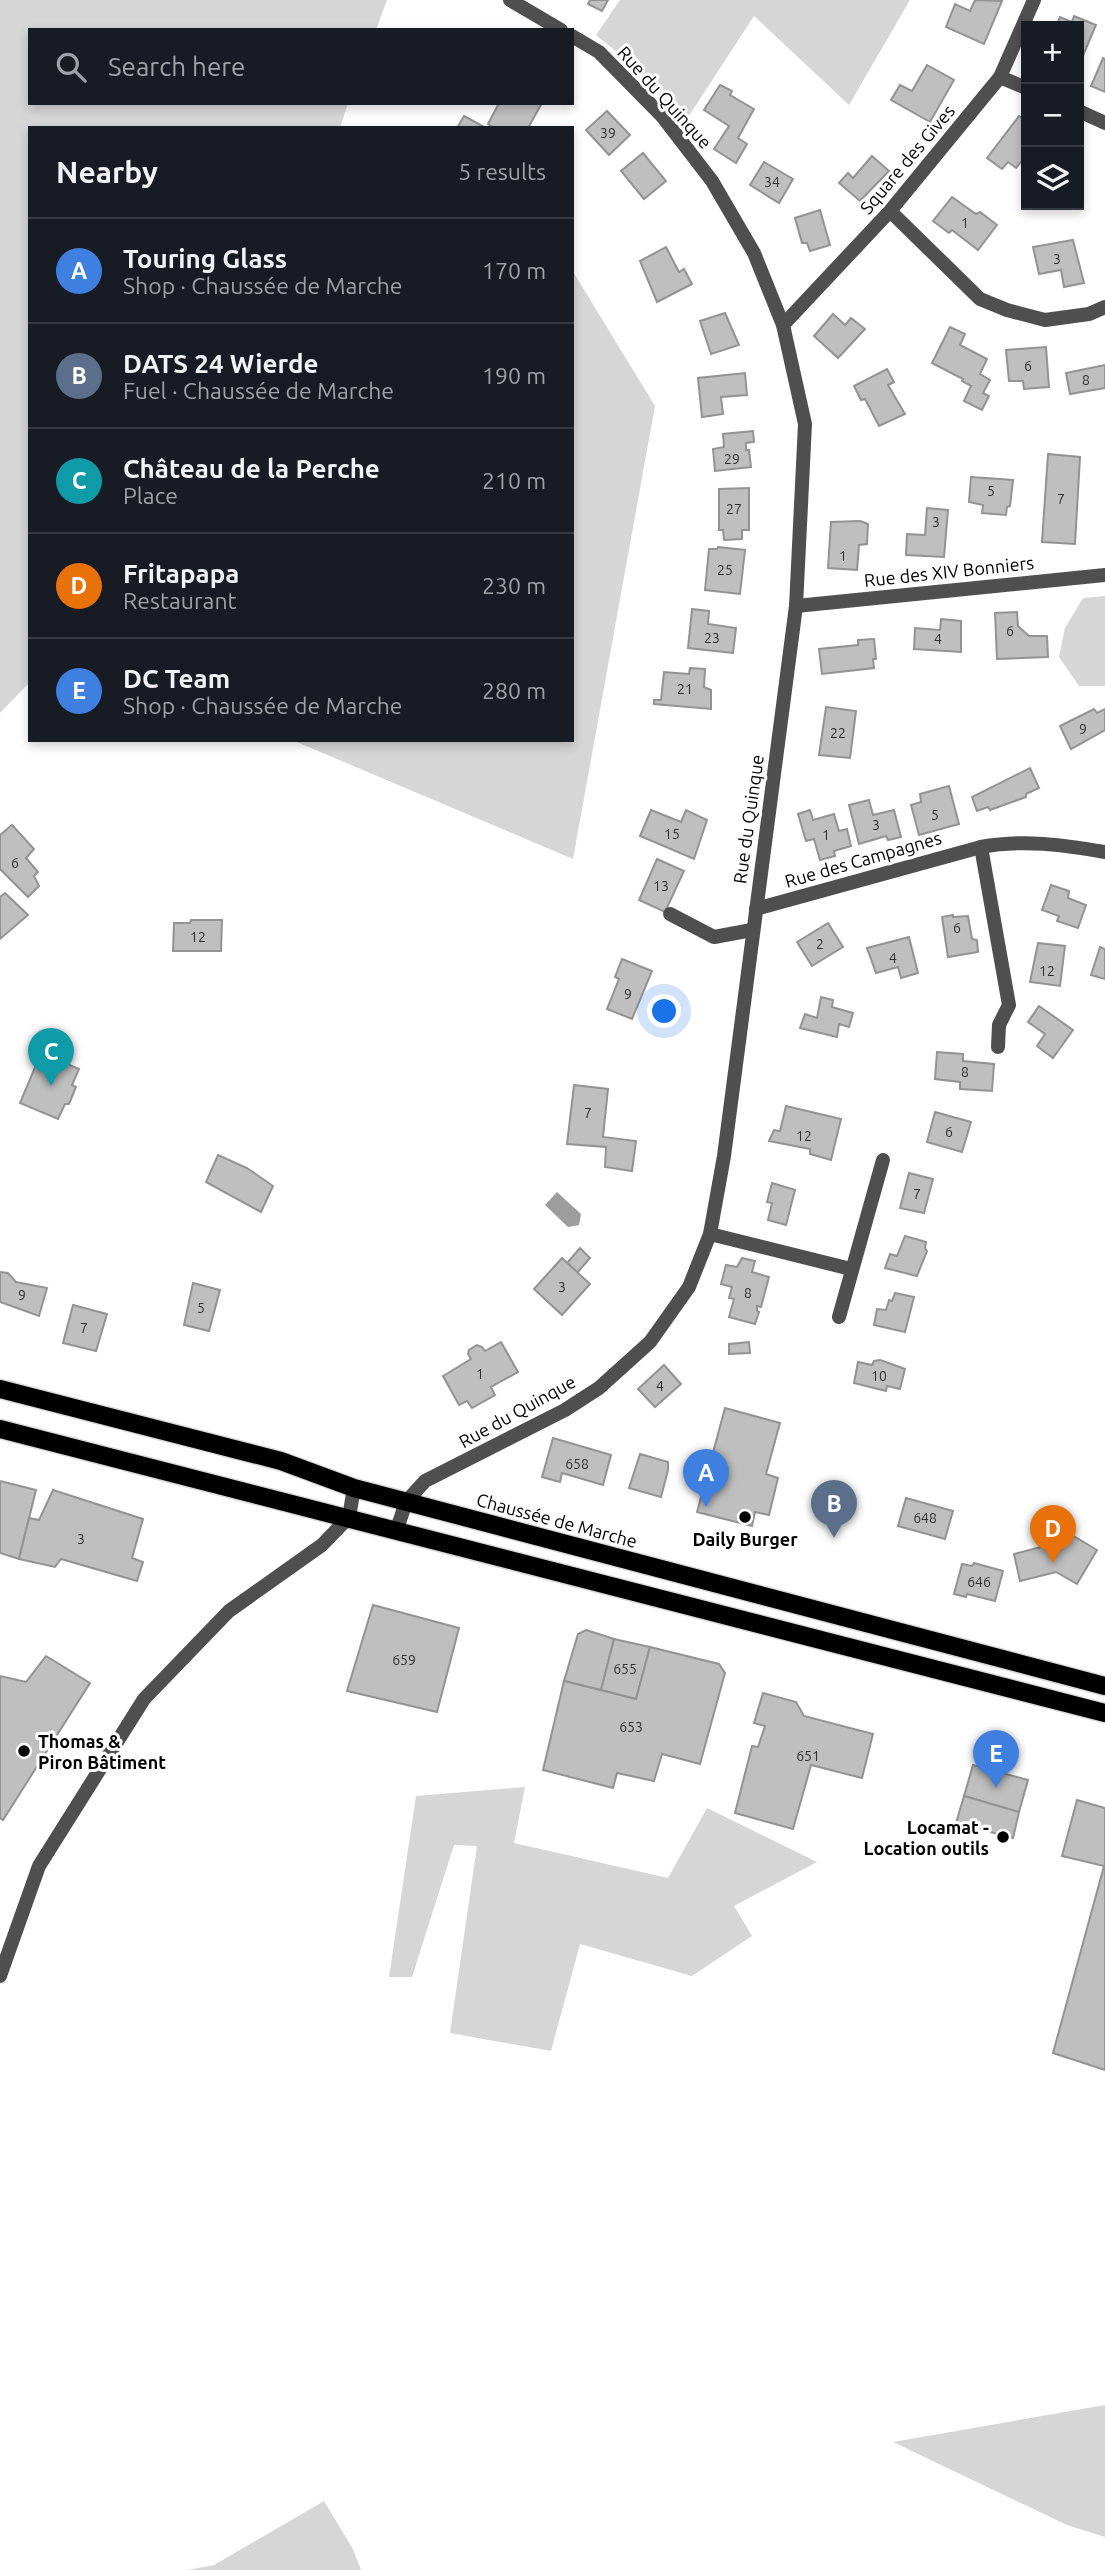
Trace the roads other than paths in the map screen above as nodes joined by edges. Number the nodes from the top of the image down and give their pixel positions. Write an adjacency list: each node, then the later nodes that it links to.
1 (510, 0): 3 (street)
2 (1034, 0): 5 (street, Square des Gives)
3 (558, 28)
4 (574, 37): 11 (street, Rue du Quinque)
5 (1000, 77): 6 (street); 9 (street, Square des Gives)
6 (1021, 86)
7 (1084, 113): 8 (street)
8 (1105, 123)
9 (890, 211): 10 (street); 11 (street, Square des Gives)
10 (1105, 307)
11 (783, 325): 13 (street, Rue du Quinque)
12 (1105, 575): 13 (street, Rue des XIV Bonniers)
13 (796, 606): 16 (street, Rue du Quinque)
14 (981, 846): 15 (street, Rue des Campagnes); 16 (street, Rue des Campagnes); 19 (street)
15 (1105, 852)
16 (756, 909): 18 (street, Rue du Quinque)
17 (670, 914): 18 (street)
18 (752, 930): 21 (street, Rue du Quinque)
19 (998, 1047)
20 (883, 1160): 22 (street)
21 (710, 1234): 22 (street); 27 (street, Rue du Quinque)
22 (851, 1269): 23 (street)
23 (839, 1317)
24 (0, 1389): 26 (main road, Chaussée de Marche)
25 (0, 1429): 28 (main road)
26 (354, 1488): 27 (main road, Chaussée de Marche); 28 (street)
27 (405, 1502): 29 (street); 30 (main road, Chaussée de Marche)
28 (349, 1517): 29 (main road); 32 (street)
29 (397, 1529): 31 (main road)
30 (1105, 1686)
31 (1105, 1713)
32 (0, 1976)

